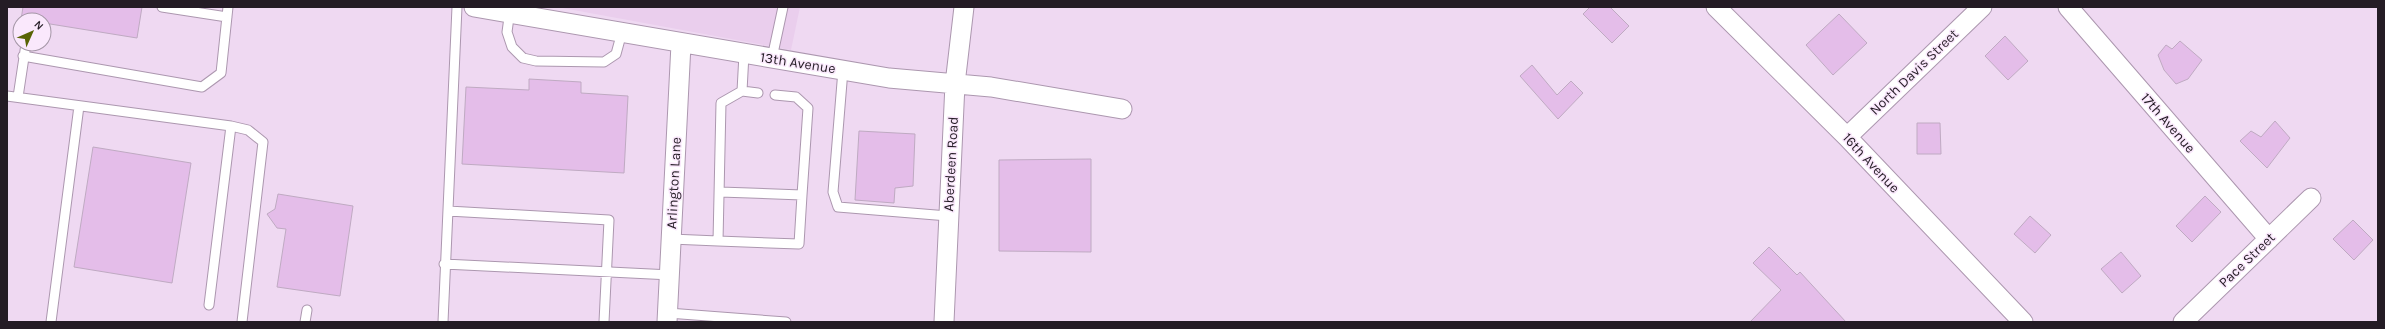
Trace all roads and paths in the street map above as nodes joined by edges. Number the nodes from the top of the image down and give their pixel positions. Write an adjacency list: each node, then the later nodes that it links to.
1 (162, 7): 11 (lane)
2 (228, 7): 11 (lane)
3 (457, 7): 32 (lane)
4 (474, 7): 10 (street, 13th Avenue)
5 (783, 7): 17 (lane)
6 (964, 7): 19 (street, Aberdeen Road)
7 (1716, 7): 28 (street, 16th Avenue)
8 (1982, 7): 28 (street, North Davis Street)
9 (2068, 7): 35 (street, 17th Avenue)
10 (510, 10): 12 (street, 13th Avenue); 12 (lane)
11 (227, 17): 16 (lane)
12 (622, 32): 13 (street, 13th Avenue)
13 (681, 44): 15 (street, 13th Avenue); 34 (street, Arlington Lane)
14 (24, 52): 16 (lane)
15 (744, 54): 17 (street, 13th Avenue); 20 (lane)
16 (23, 56): 24 (lane)
17 (772, 58): 18 (street, 13th Avenue)
18 (843, 70): 19 (street, 13th Avenue); 33 (lane)
19 (955, 84): 26 (street, 13th Avenue); 33 (street, Aberdeen Road)
20 (742, 91): 21 (lane); 29 (lane)
21 (758, 93)
22 (775, 95): 30 (lane)
23 (7, 96): 24 (lane)
24 (18, 97): 25 (lane)
25 (78, 106): 27 (lane); 44 (lane)
26 (1122, 109)
27 (231, 126): 40 (lane); 45 (lane)
28 (1847, 137): 51 (street, 16th Avenue)
29 (720, 192): 30 (lane); 36 (lane)
30 (802, 195): 36 (lane)
31 (2311, 198): 35 (street, Pace Street)
32 (448, 211): 37 (lane); 38 (lane)
33 (948, 216): 50 (street, Aberdeen Road)
34 (671, 239): 36 (lane); 39 (street, Arlington Lane)
35 (2269, 239): 52 (street, Pace Street)
36 (718, 241)
37 (444, 264): 38 (lane); 47 (lane)
38 (606, 272): 39 (lane); 48 (lane)
39 (671, 275): 42 (street, Arlington Lane)
40 (209, 304)
41 (307, 310): 46 (lane)
42 (667, 317): 43 (lane)
43 (703, 319): 49 (lane)
44 (51, 322)
45 (242, 322)
46 (305, 322)
47 (443, 322)
48 (604, 322)
49 (786, 322)
50 (944, 322)
51 (2023, 322)
52 (2183, 322)

